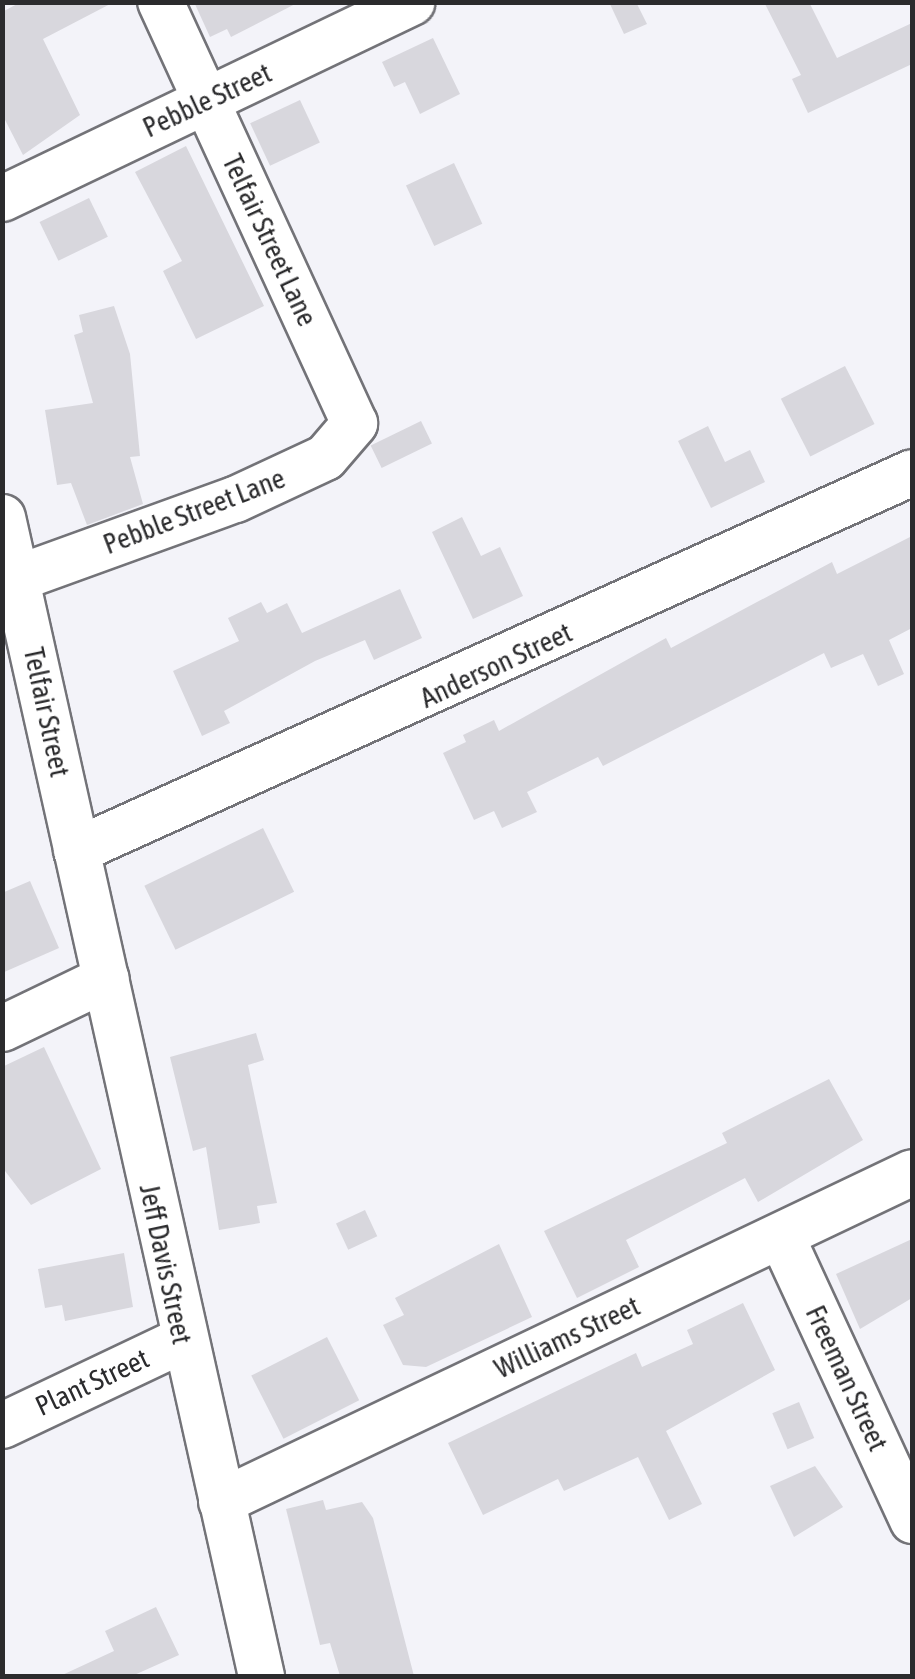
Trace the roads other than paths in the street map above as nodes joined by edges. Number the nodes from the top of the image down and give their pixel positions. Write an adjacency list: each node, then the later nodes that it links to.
1 (160, 2): 3 (street, Telfair Street Lane)
2 (412, 2): 3 (street, Pebble Street)
3 (206, 101): 4 (street, Pebble Street); 5 (street, Telfair Street Lane)
4 (2, 198)
5 (354, 423): 8 (street, Pebble Street Lane)
6 (912, 472): 9 (street, Anderson Street)
7 (2, 517): 8 (street, Telfair Street)
8 (19, 578): 9 (street, Telfair Street)
9 (76, 850): 10 (street, Jeff Davis Street)
10 (106, 978): 11 (street); 14 (street, Jeff Davis Street)
11 (2, 1028)
12 (912, 1172): 13 (street, Williams Street)
13 (781, 1236): 16 (street, Williams Street); 17 (street, Freeman Street)
14 (181, 1340): 15 (street, Plant Street); 16 (street, Jeff Davis Street)
15 (2, 1425)
16 (221, 1501): 18 (street, Jeff Davis Street)
17 (912, 1520)
18 (261, 1676)

